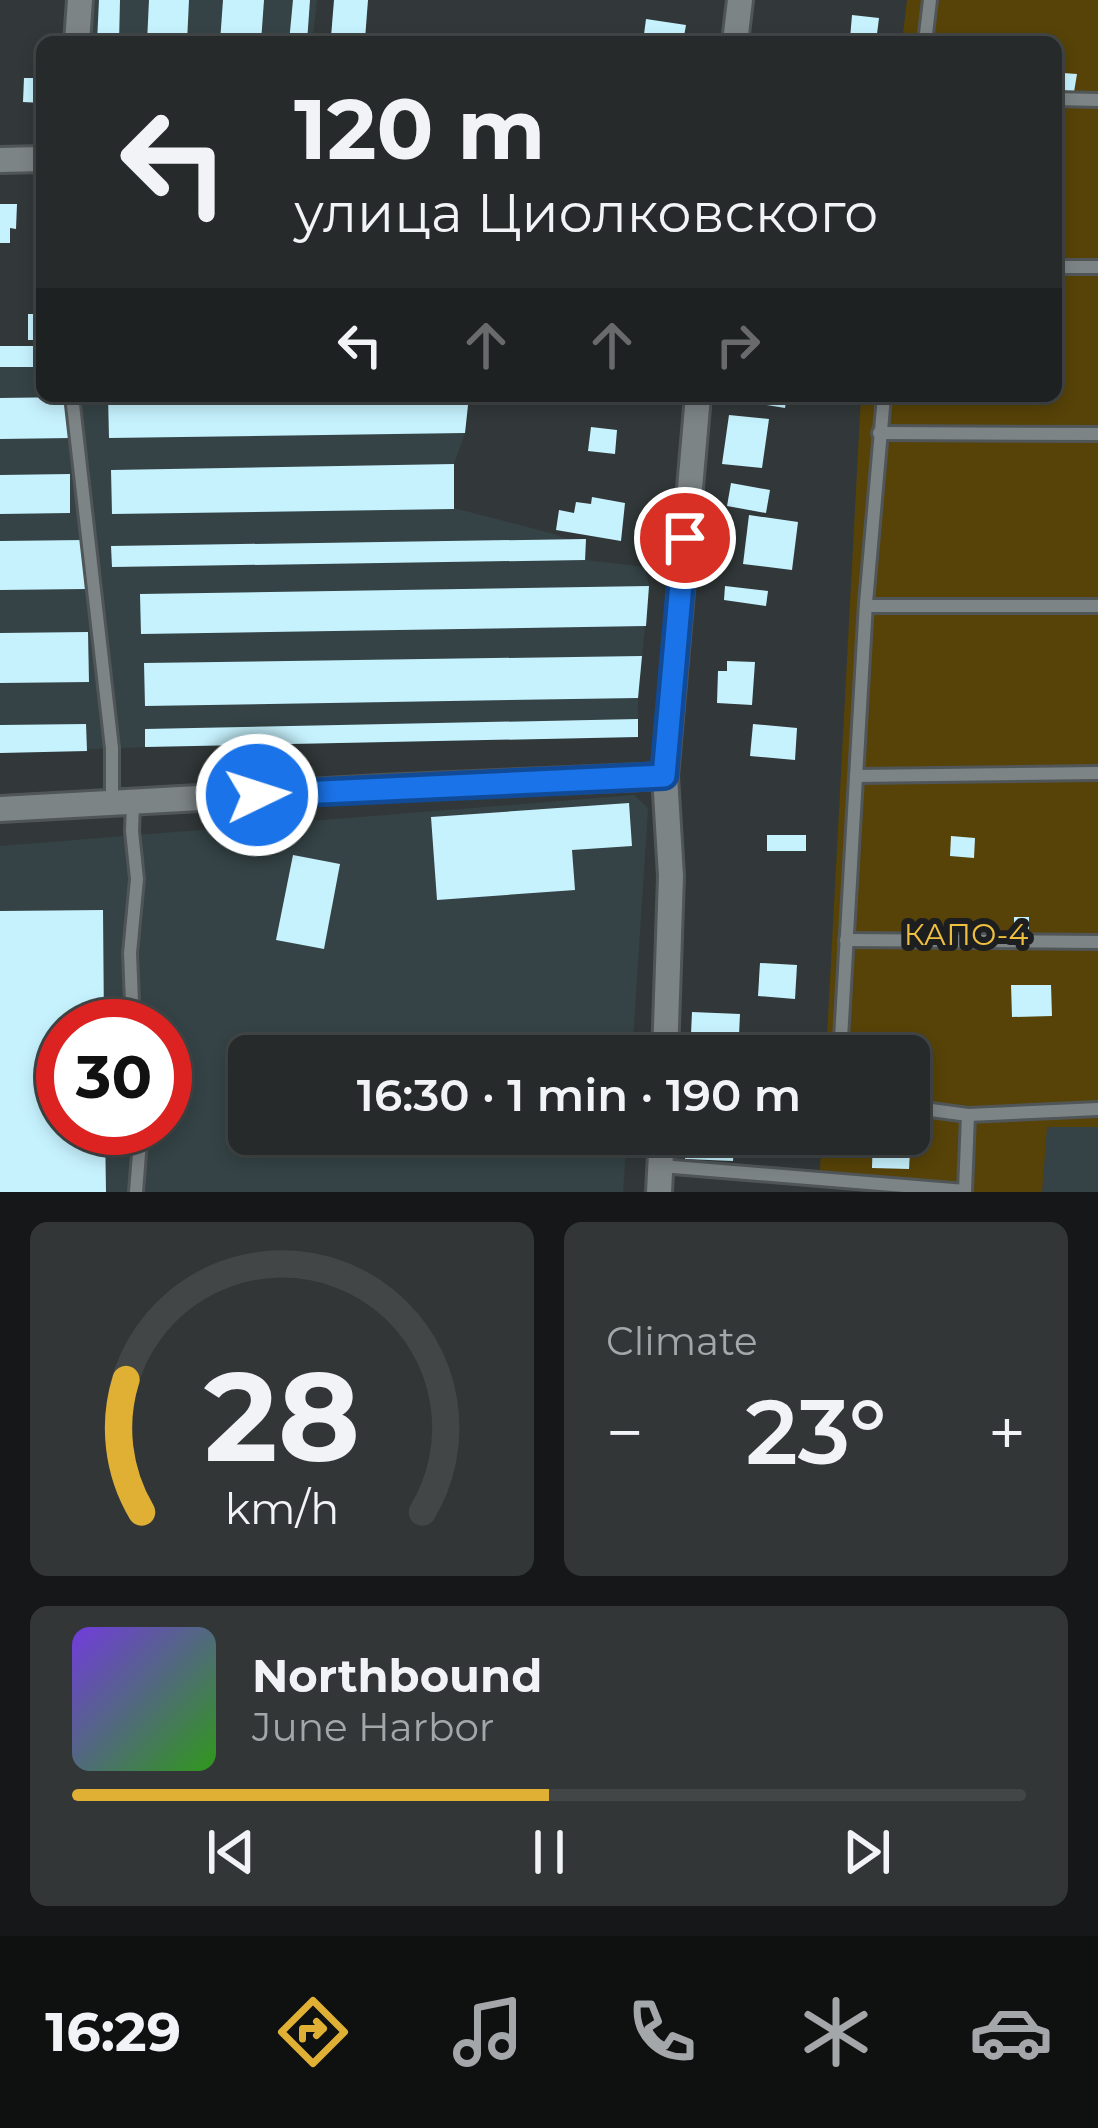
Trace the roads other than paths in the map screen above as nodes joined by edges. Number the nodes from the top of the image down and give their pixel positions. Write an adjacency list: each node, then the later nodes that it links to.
1 (80, 0): 4 (street)
2 (740, 0): 5 (street)
3 (930, 0): 6 (lane)
4 (77, 36)
5 (736, 36)
6 (926, 36)
7 (1062, 99): 8 (lane)
8 (1098, 100)
9 (36, 159): 10 (street)
10 (0, 160)
11 (1062, 267): 12 (lane)
12 (1098, 267)
13 (73, 402): 23 (lane)
14 (697, 402): 21 (street)
15 (883, 402): 16 (lane)
16 (879, 433): 17 (lane); 18 (lane)
17 (1098, 434)
18 (866, 606): 19 (lane); 22 (lane)
19 (1098, 606)
20 (1098, 773): 22 (lane)
21 (664, 776): 23 (street); 28 (street)
22 (856, 776): 25 (lane)
23 (123, 804): 24 (street); 27 (lane)
24 (0, 809)
25 (847, 940): 26 (lane); 29 (lane)
26 (1098, 943)
27 (132, 999)
28 (666, 1035)
29 (841, 1035)
30 (1098, 1108): 32 (lane)
31 (930, 1109): 32 (lane)
32 (968, 1114): 34 (lane)
33 (139, 1155): 35 (lane)
34 (660, 1179)
35 (136, 1192)

